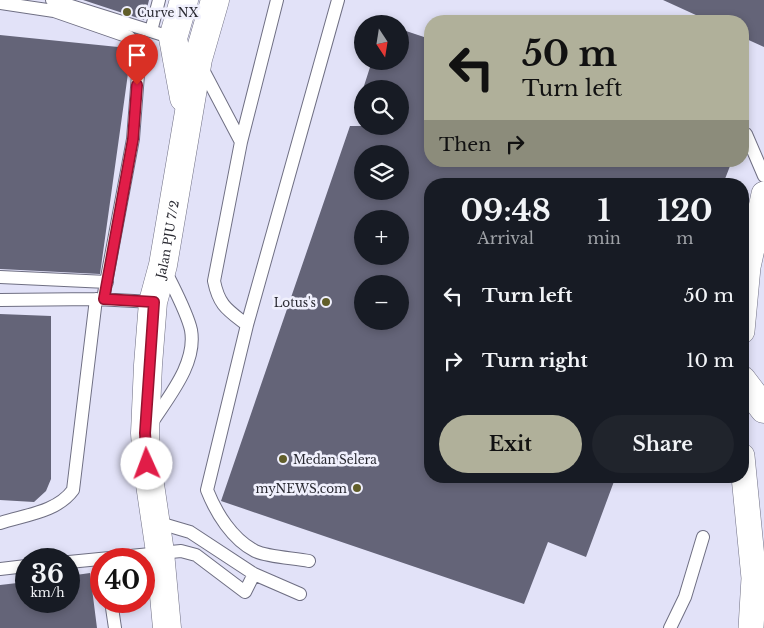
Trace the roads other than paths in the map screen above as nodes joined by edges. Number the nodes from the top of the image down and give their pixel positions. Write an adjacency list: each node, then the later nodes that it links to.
1 (52, 0): 8 (lane)
2 (159, 0): 8 (lane)
3 (184, 0): 8 (street, Jalan PJU 7/2)
4 (215, 0): 9 (street, Jalan PJU 7/2)
5 (277, 0): 12 (lane)
6 (338, 0): 22 (lane)
7 (0, 3): 18 (lane)
8 (162, 35): 10 (street, Jalan PJU 7/2)
9 (198, 59): 10 (street, Jalan PJU 7/2); 12 (lane)
10 (188, 119): 16 (street, Jalan PJU 7/2)
11 (749, 141): 13 (lane)
12 (241, 142): 22 (lane)
13 (764, 176)
14 (764, 194): 15 (street)
15 (749, 262)
16 (163, 265): 21 (street, Jalan PJU 7/2); 25 (lane)
17 (0, 277): 18 (lane)
18 (107, 282): 19 (lane)
19 (100, 299): 20 (lane); 21 (lane); 28 (lane)
20 (0, 300)
21 (154, 302): 25 (street, Jalan PJU 7/2)
22 (247, 325): 32 (lane)
23 (749, 389): 24 (street)
24 (764, 409)
25 (145, 433): 27 (street, Jalan PJU 7/2)
26 (745, 483): 41 (street)
27 (156, 522): 30 (street, Jalan PJU 7/2); 35 (lane)
28 (0, 523)
29 (704, 536): 40 (lane)
30 (160, 552): 31 (lane); 35 (lane); 39 (street, Jalan PJU 7/2)
31 (155, 553)
32 (309, 561)
33 (15, 567): 34 (lane)
34 (0, 568)
35 (254, 574): 36 (lane)
36 (300, 594)
37 (112, 613): 38 (lane)
38 (114, 628)
39 (167, 628)
40 (670, 628)
41 (752, 628)

